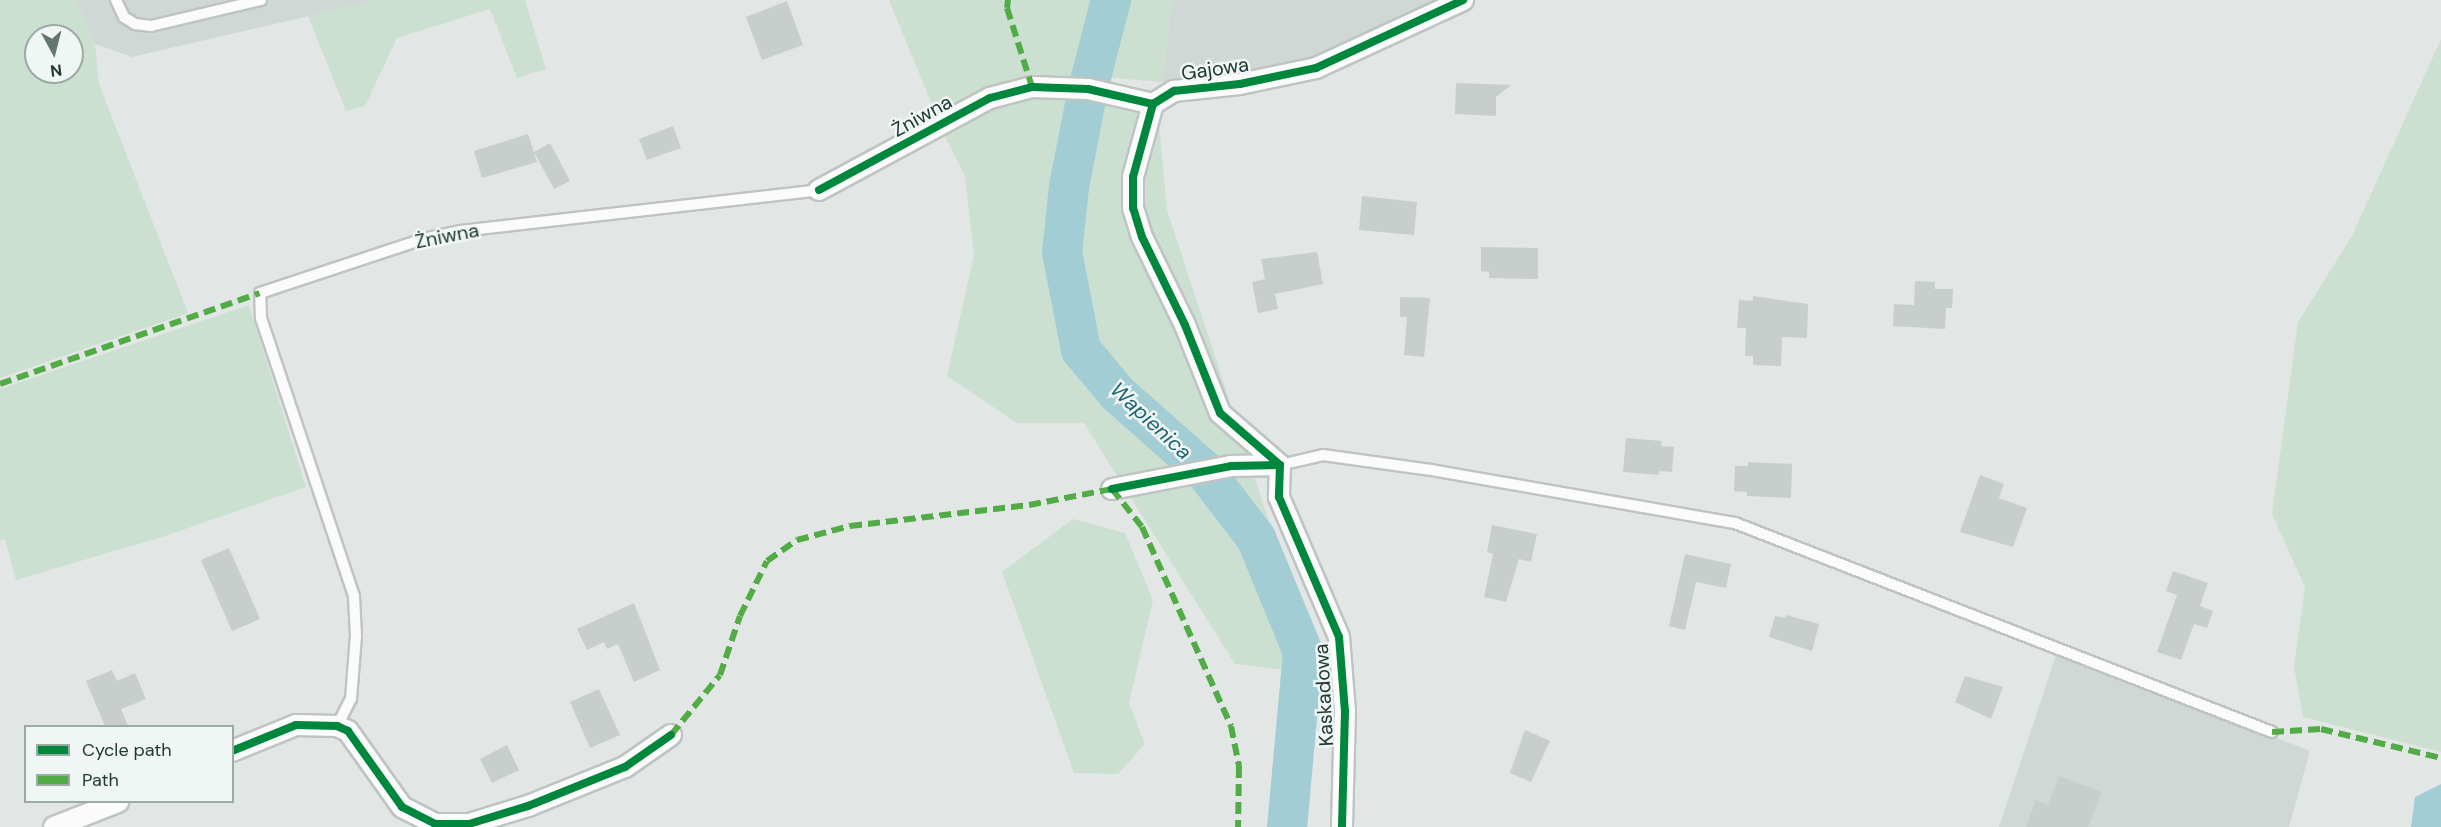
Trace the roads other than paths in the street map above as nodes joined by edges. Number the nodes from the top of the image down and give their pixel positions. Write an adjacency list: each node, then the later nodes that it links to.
1 (116, 0): 2 (lane)
2 (261, 0)
3 (1463, 0): 4 (street, Gajowa)
4 (1153, 104): 5 (street, Żniwna); 6 (street)
5 (819, 190): 8 (lane, Żniwna)
6 (1280, 465): 7 (street); 9 (lane); 14 (street, Kaskadowa)
7 (1112, 489)
8 (337, 726): 10 (street); 11 (street)
9 (2272, 732)
10 (671, 735)
11 (234, 750)
12 (113, 803): 13 (street)
13 (54, 827)
14 (1342, 827)

